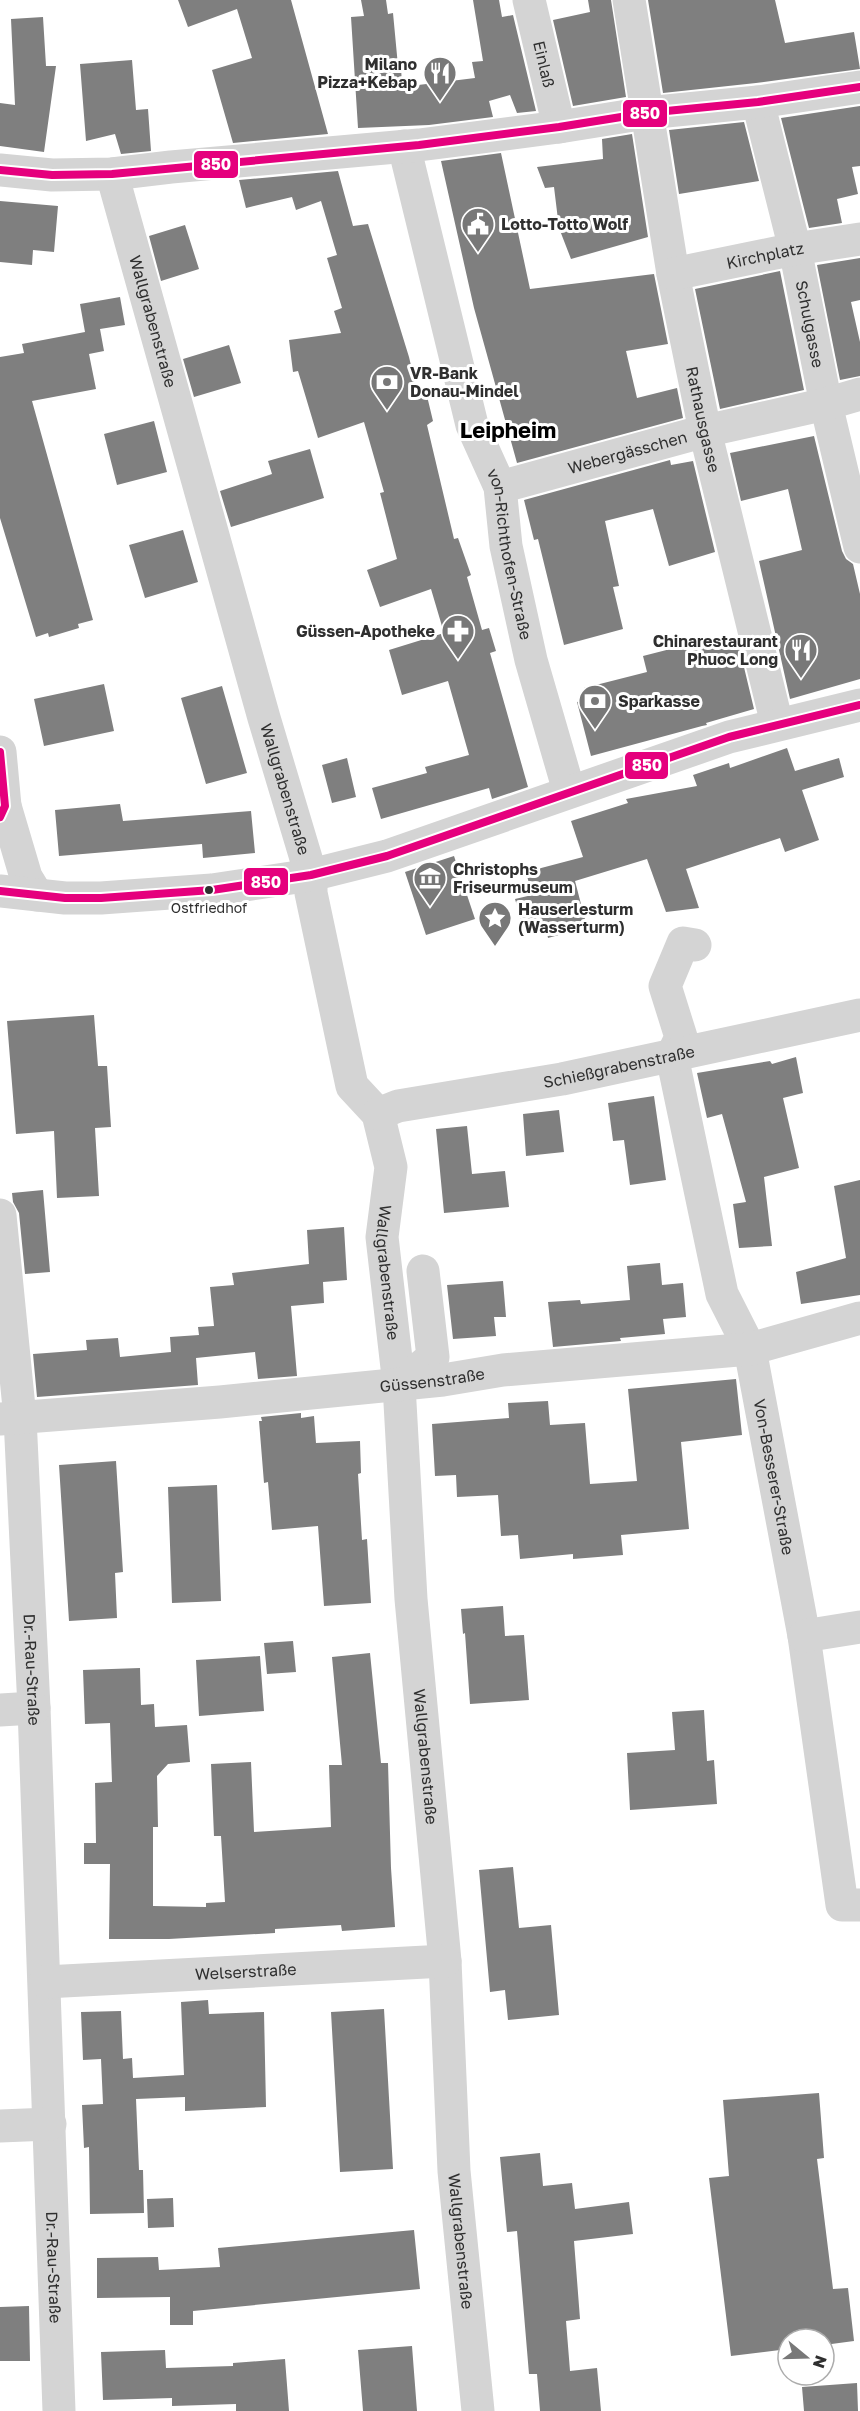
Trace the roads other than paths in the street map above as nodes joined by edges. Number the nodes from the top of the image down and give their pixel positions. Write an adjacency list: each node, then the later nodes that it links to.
1 (529, 0): 6 (street, Einlaß)
2 (629, 0): 5 (street)
3 (860, 87): 4 (street)
4 (758, 102): 5 (street); 11 (street, Schulgasse)
5 (646, 113): 6 (street); 12 (street, Rathausgasse)
6 (559, 127): 7 (street)
7 (404, 146): 9 (street); 16 (street, von-Richthofen-Straße)
8 (0, 170): 9 (street)
9 (112, 174): 23 (street, Wallgrabenstraße)
10 (860, 239): 11 (street, Kirchplatz)
11 (795, 249): 12 (street, Kirchplatz); 14 (street, Schulgasse)
12 (673, 274): 15 (street, Rathausgasse)
13 (860, 394): 14 (street, Webergässchen)
14 (826, 404): 15 (street, Webergässchen); 17 (street, Schulgasse)
15 (705, 431): 16 (street, Webergässchen); 19 (street, Rathausgasse)
16 (500, 487): 21 (street, von-Richthofen-Straße)
17 (860, 547)
18 (860, 705): 19 (street)
19 (777, 724): 21 (street)
20 (0, 752): 22 (street)
21 (569, 791): 23 (street)
22 (2, 812): 25 (street)
23 (311, 875): 25 (street); 29 (street, Wallgrabenstraße)
24 (0, 891): 25 (street)
25 (37, 895)
26 (695, 945): 28 (street)
27 (860, 1016): 28 (street, Schießgrabenstraße)
28 (672, 1056): 29 (street, Schießgrabenstraße); 33 (street, Von-Besserer-Straße)
29 (378, 1114): 34 (street, Wallgrabenstraße)
30 (0, 1215): 35 (street, Dr.-Rau-Straße)
31 (423, 1270): 34 (street)
32 (860, 1318): 33 (street, Güssenstraße)
33 (750, 1348): 34 (street, Güssenstraße); 37 (street, Von-Besserer-Straße)
34 (399, 1385): 35 (street, Güssenstraße); 41 (street, Wallgrabenstraße)
35 (10, 1418): 38 (street, Dr.-Rau-Straße)
36 (860, 1627): 37 (street)
37 (804, 1636): 40 (street, Von-Besserer-Straße)
38 (34, 1708): 39 (street); 42 (street, Dr.-Rau-Straße)
39 (0, 1710)
40 (851, 1905)
41 (445, 1961): 42 (street, Welserstraße); 46 (street, Wallgrabenstraße)
42 (45, 1982): 43 (street, Dr.-Rau-Straße)
43 (50, 2124): 44 (street); 45 (street, Dr.-Rau-Straße)
44 (0, 2126)
45 (59, 2411)
46 (478, 2411)

